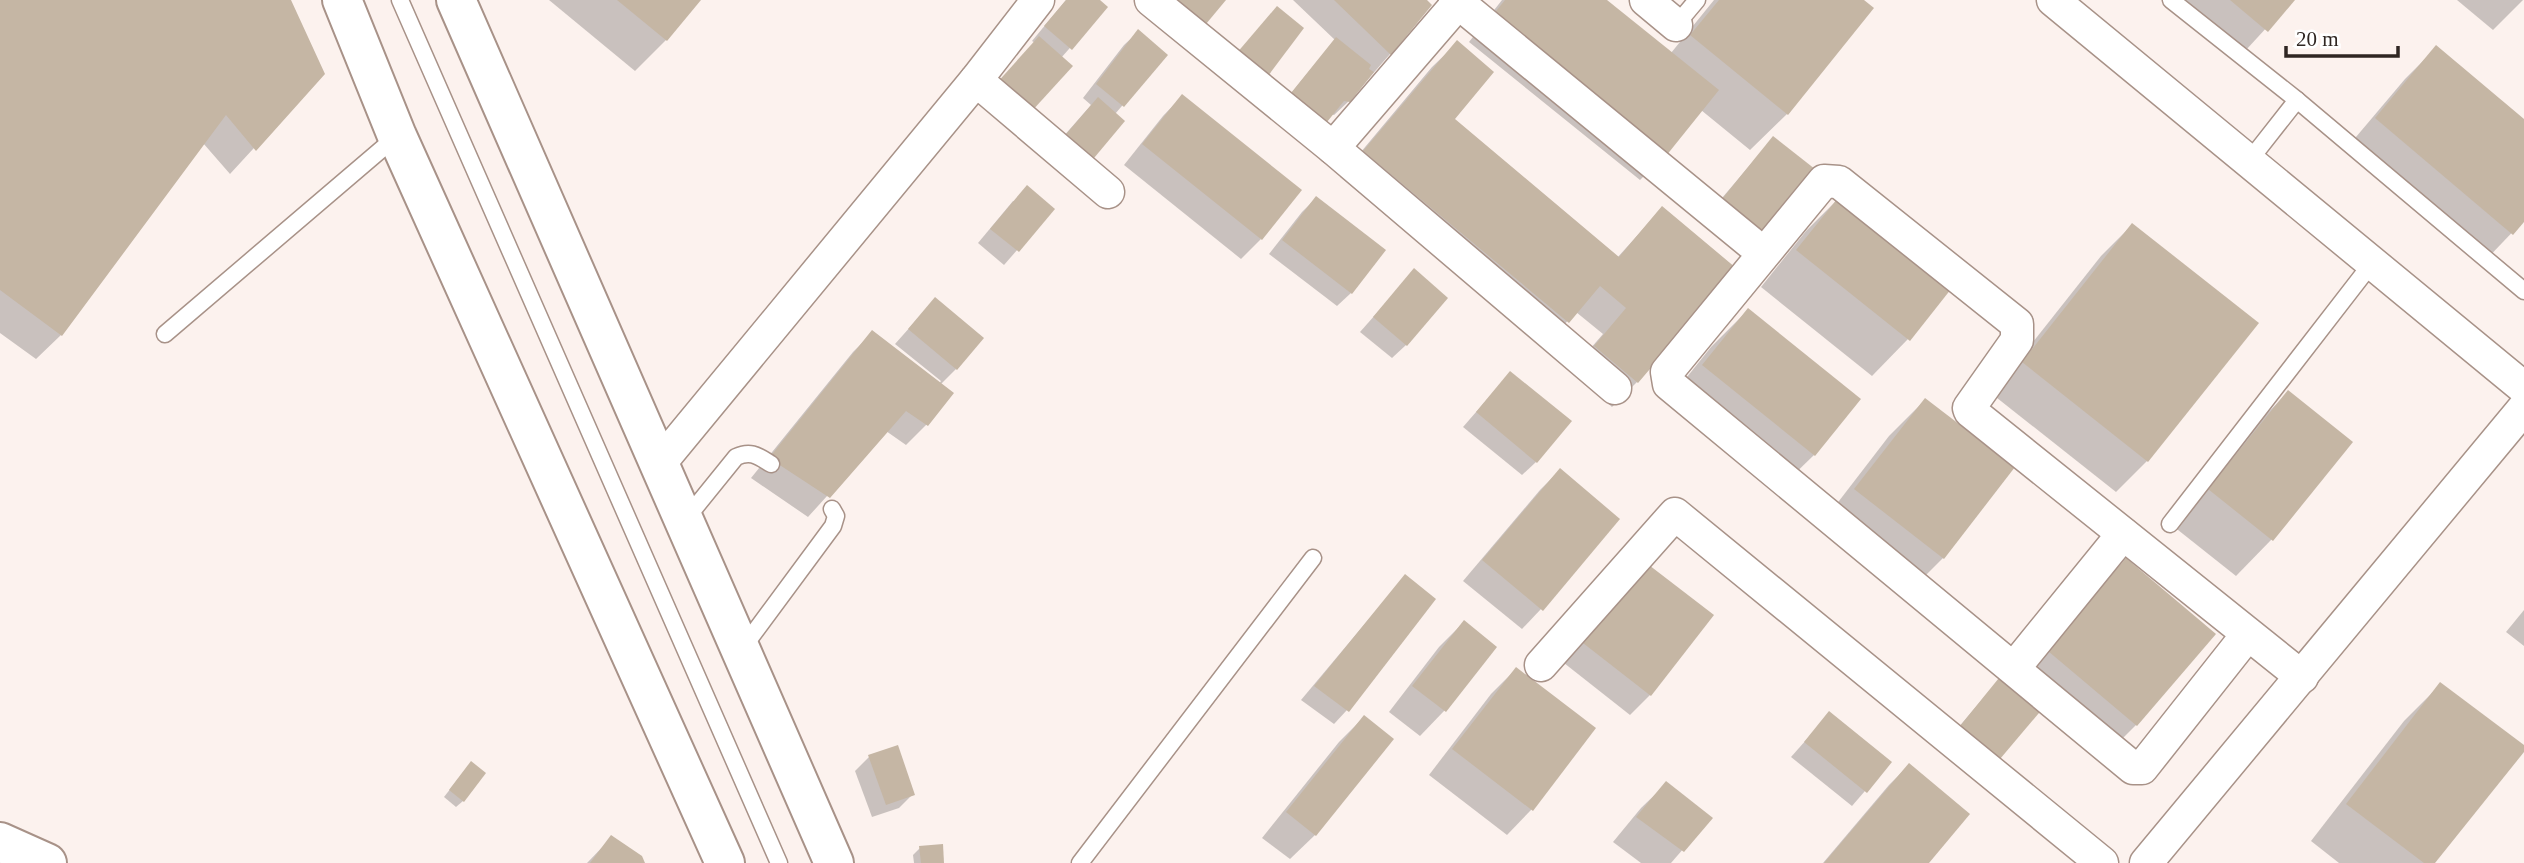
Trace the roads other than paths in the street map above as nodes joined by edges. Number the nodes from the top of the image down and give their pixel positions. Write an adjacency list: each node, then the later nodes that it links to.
1 (342, 0): 14 (main road)
2 (400, 0): 40 (lane)
3 (456, 0): 25 (main road)
4 (1038, 0): 12 (street)
5 (1151, 0): 15 (street)
6 (1646, 0): 11 (street)
7 (1697, 0): 11 (lane)
8 (2053, 0): 16 (street)
9 (2171, 0): 13 (lane)
10 (1457, 1): 15 (street); 18 (street)
11 (1676, 25)
12 (976, 80): 17 (street); 25 (street)
13 (2297, 100): 16 (lane); 20 (lane)
14 (397, 136): 21 (lane); 39 (main road)
15 (1333, 148): 22 (street)
16 (2249, 161): 19 (street)
17 (1108, 192)
18 (1751, 243)
19 (2372, 263): 23 (street); 29 (lane)
20 (2524, 291)
21 (165, 334)
22 (1615, 388)
23 (2524, 388)
24 (2524, 408): 36 (street)
25 (660, 463): 28 (main road)
26 (771, 464): 28 (lane)
27 (832, 509): 33 (lane)
28 (685, 520): 33 (main road)
29 (2170, 524)
30 (2123, 534): 32 (street); 35 (street); 35 (street)
31 (1313, 558): 42 (lane)
32 (2248, 634): 35 (street); 36 (street)
33 (742, 649): 41 (main road)
34 (1541, 665): 43 (street)
35 (2014, 668)
36 (2302, 677): 44 (street)
37 (0, 842): 38 (main road)
38 (47, 863)
39 (725, 863)
40 (779, 863)
41 (834, 863)
42 (1080, 863)
43 (2102, 863)
44 (2146, 863)

